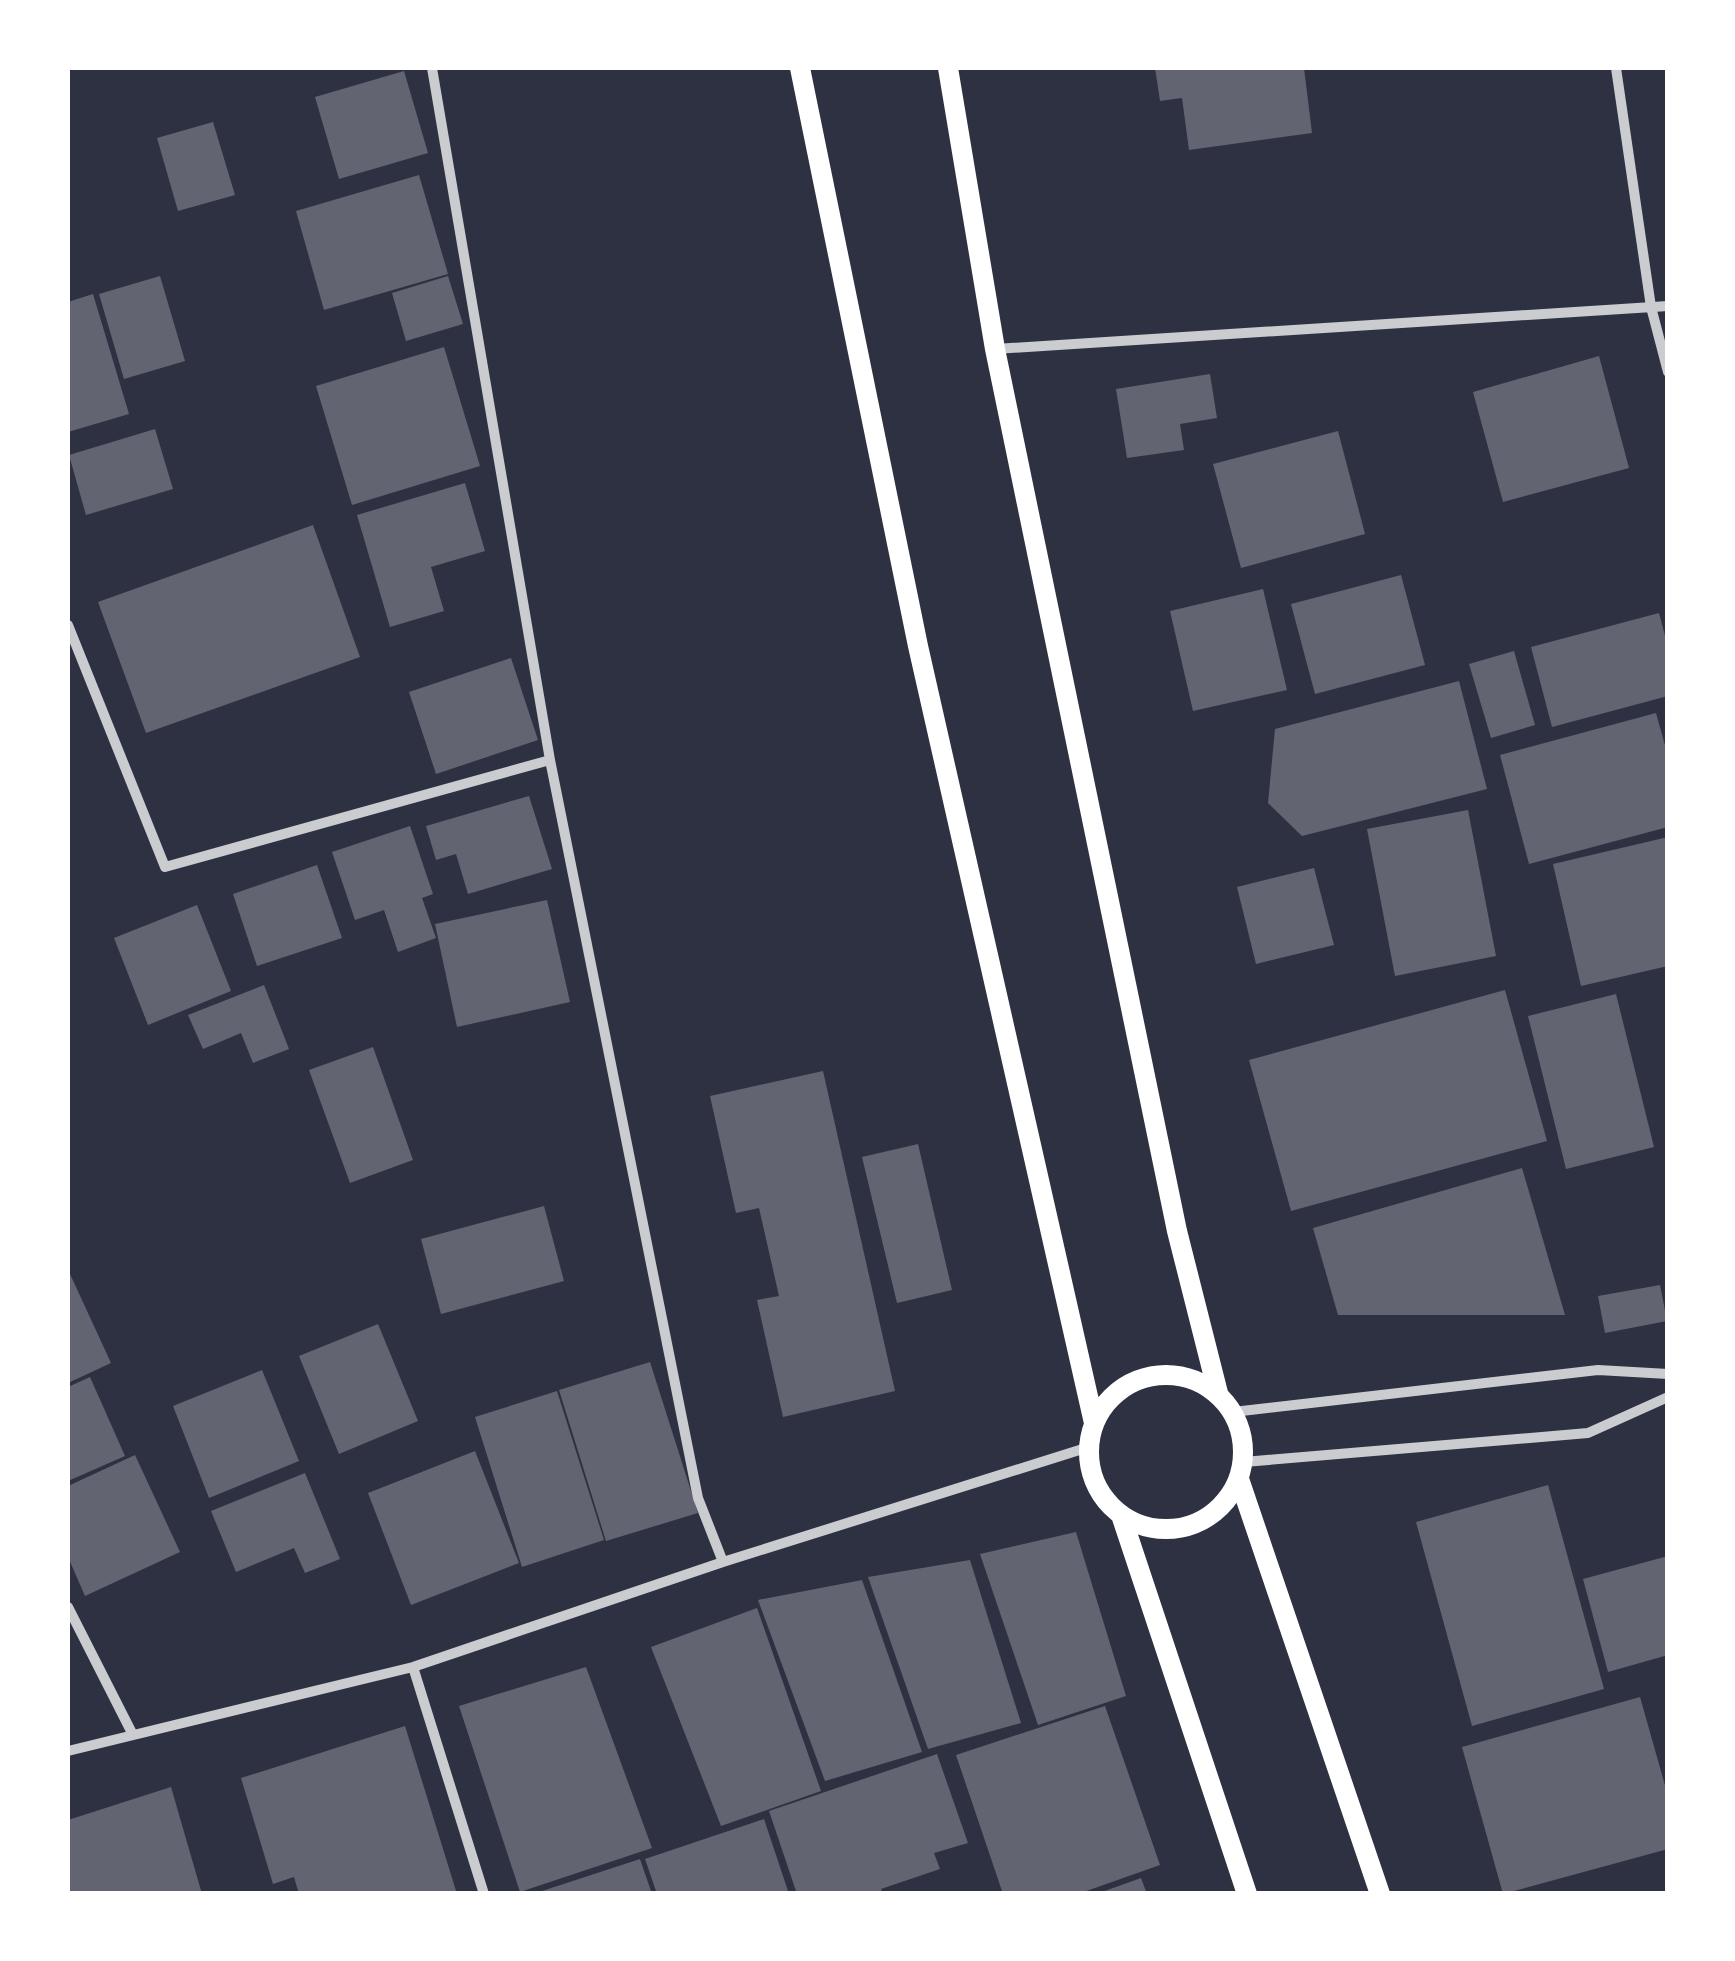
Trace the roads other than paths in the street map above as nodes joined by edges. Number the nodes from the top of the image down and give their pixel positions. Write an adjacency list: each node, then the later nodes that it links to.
1 (432, 68): 10 (street)
2 (800, 68): 15 (main road)
3 (948, 68): 7 (main road)
4 (1616, 68): 6 (street)
5 (1668, 306): 6 (street)
6 (1651, 308): 7 (street); 8 (street)
7 (995, 349): 12 (main road)
8 (1668, 372)
9 (68, 625): 10 (street)
10 (550, 760): 19 (street)
11 (1668, 1374): 14 (street)
12 (1218, 1393): 14 (main road); 15 (main road)
13 (1668, 1397): 17 (street)
14 (1234, 1412): 17 (main road)
15 (1094, 1423): 16 (main road)
16 (1088, 1447): 18 (main road); 19 (street)
17 (1241, 1470): 18 (main road); 26 (main road)
18 (1121, 1515): 25 (main road)
19 (723, 1562): 21 (street)
20 (68, 1608): 22 (street)
21 (413, 1667): 22 (street); 24 (street)
22 (133, 1735): 23 (street)
23 (68, 1752)
24 (484, 1894)
25 (1247, 1894)
26 (1380, 1894)

